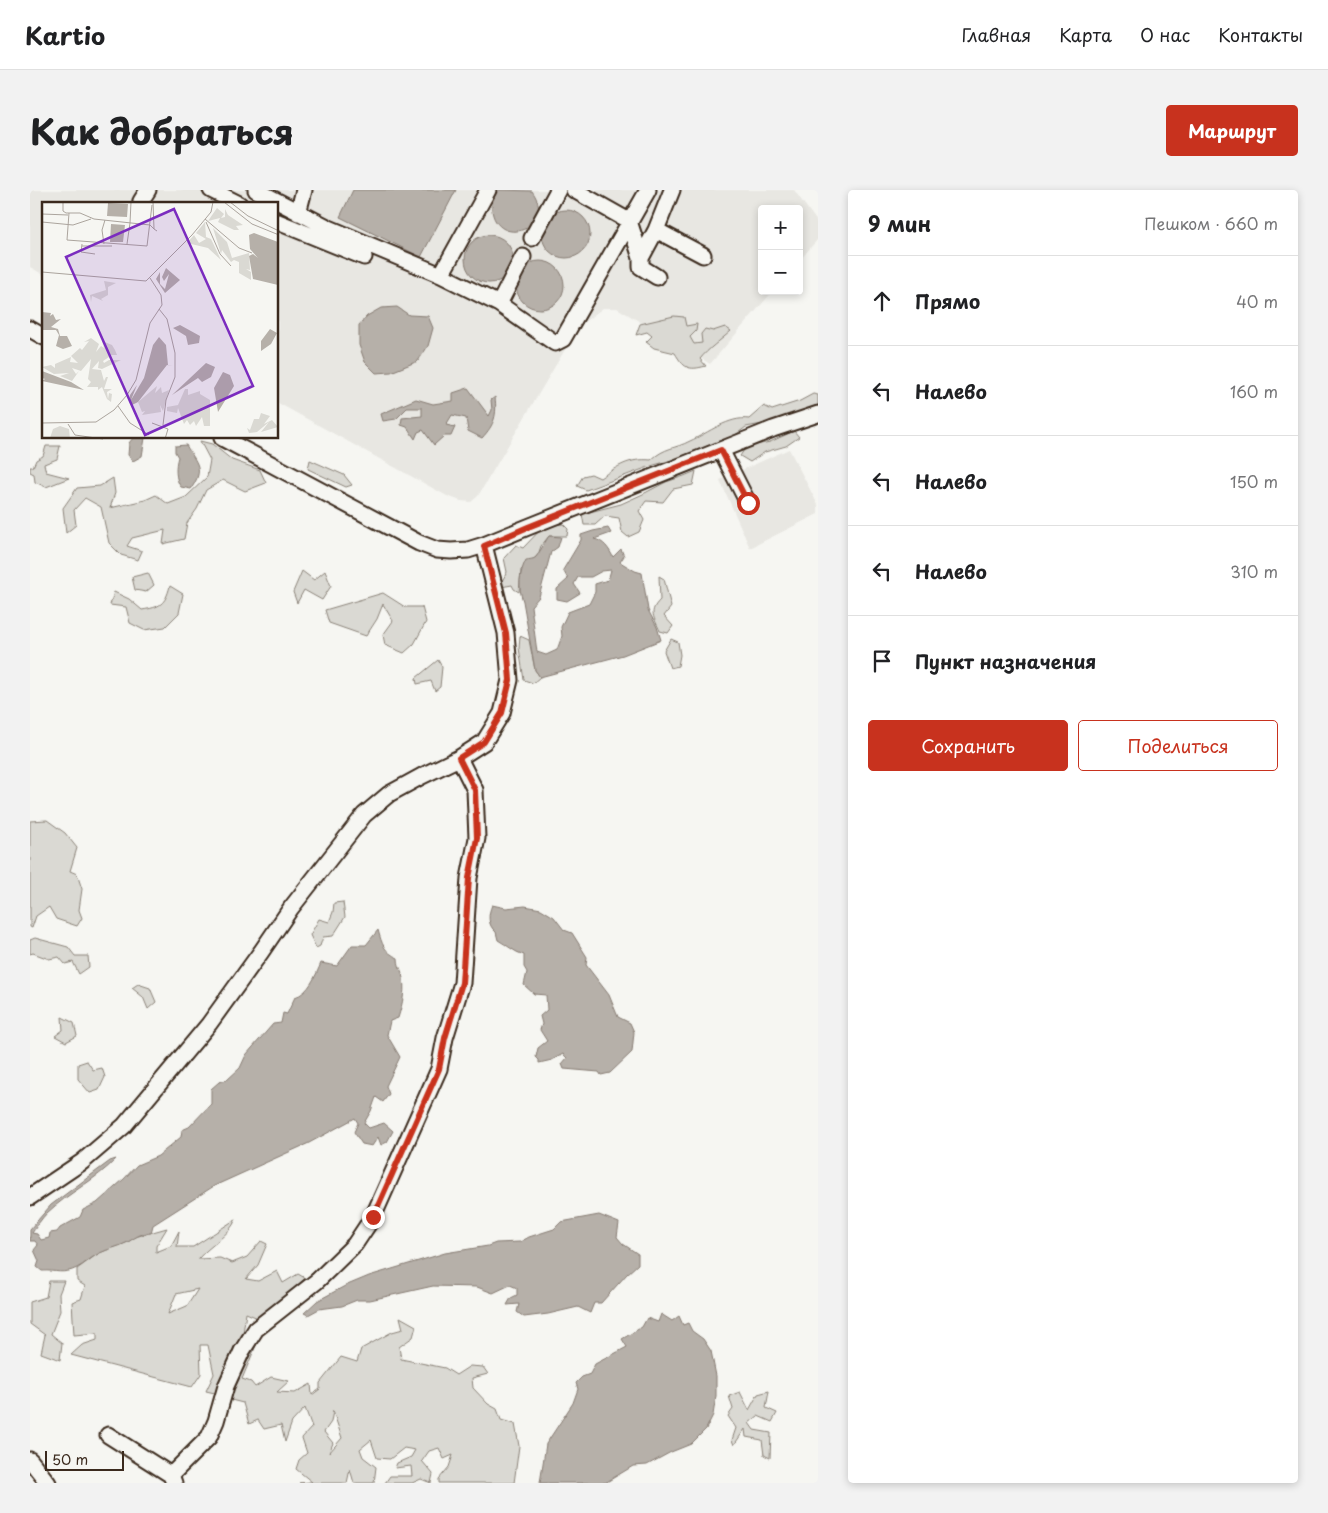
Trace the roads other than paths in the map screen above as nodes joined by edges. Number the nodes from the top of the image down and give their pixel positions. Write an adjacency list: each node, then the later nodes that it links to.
1 (148, 190): 10 (street)
2 (211, 190): 11 (street)
3 (256, 190): 12 (street)
4 (304, 190): 14 (street)
5 (488, 190): 23 (street)
6 (558, 190): 18 (street)
7 (574, 190): 15 (street)
8 (648, 190): 15 (street)
9 (672, 190): 17 (street)
10 (142, 202)
11 (235, 202)
12 (278, 202)
13 (279, 203): 14 (street)
14 (298, 213): 23 (street)
15 (629, 221): 22 (street); 25 (street)
16 (279, 222): 21 (street)
17 (656, 230): 19 (street); 22 (street)
18 (532, 238)
19 (703, 255)
20 (523, 257): 25 (street)
21 (364, 258)
22 (641, 258): 24 (street)
23 (441, 275): 25 (street)
24 (657, 277)
25 (499, 304)
26 (30, 329): 27 (street)
27 (42, 336)
28 (818, 414): 30 (street)
29 (224, 439): 32 (street)
30 (721, 450): 31 (street); 32 (street)
31 (748, 503)
32 (484, 546): 33 (street)
33 (459, 758): 34 (street); 37 (street)
34 (30, 1196)
35 (108, 1435): 37 (street)
36 (30, 1460): 38 (street)
37 (172, 1479)
38 (48, 1483)

